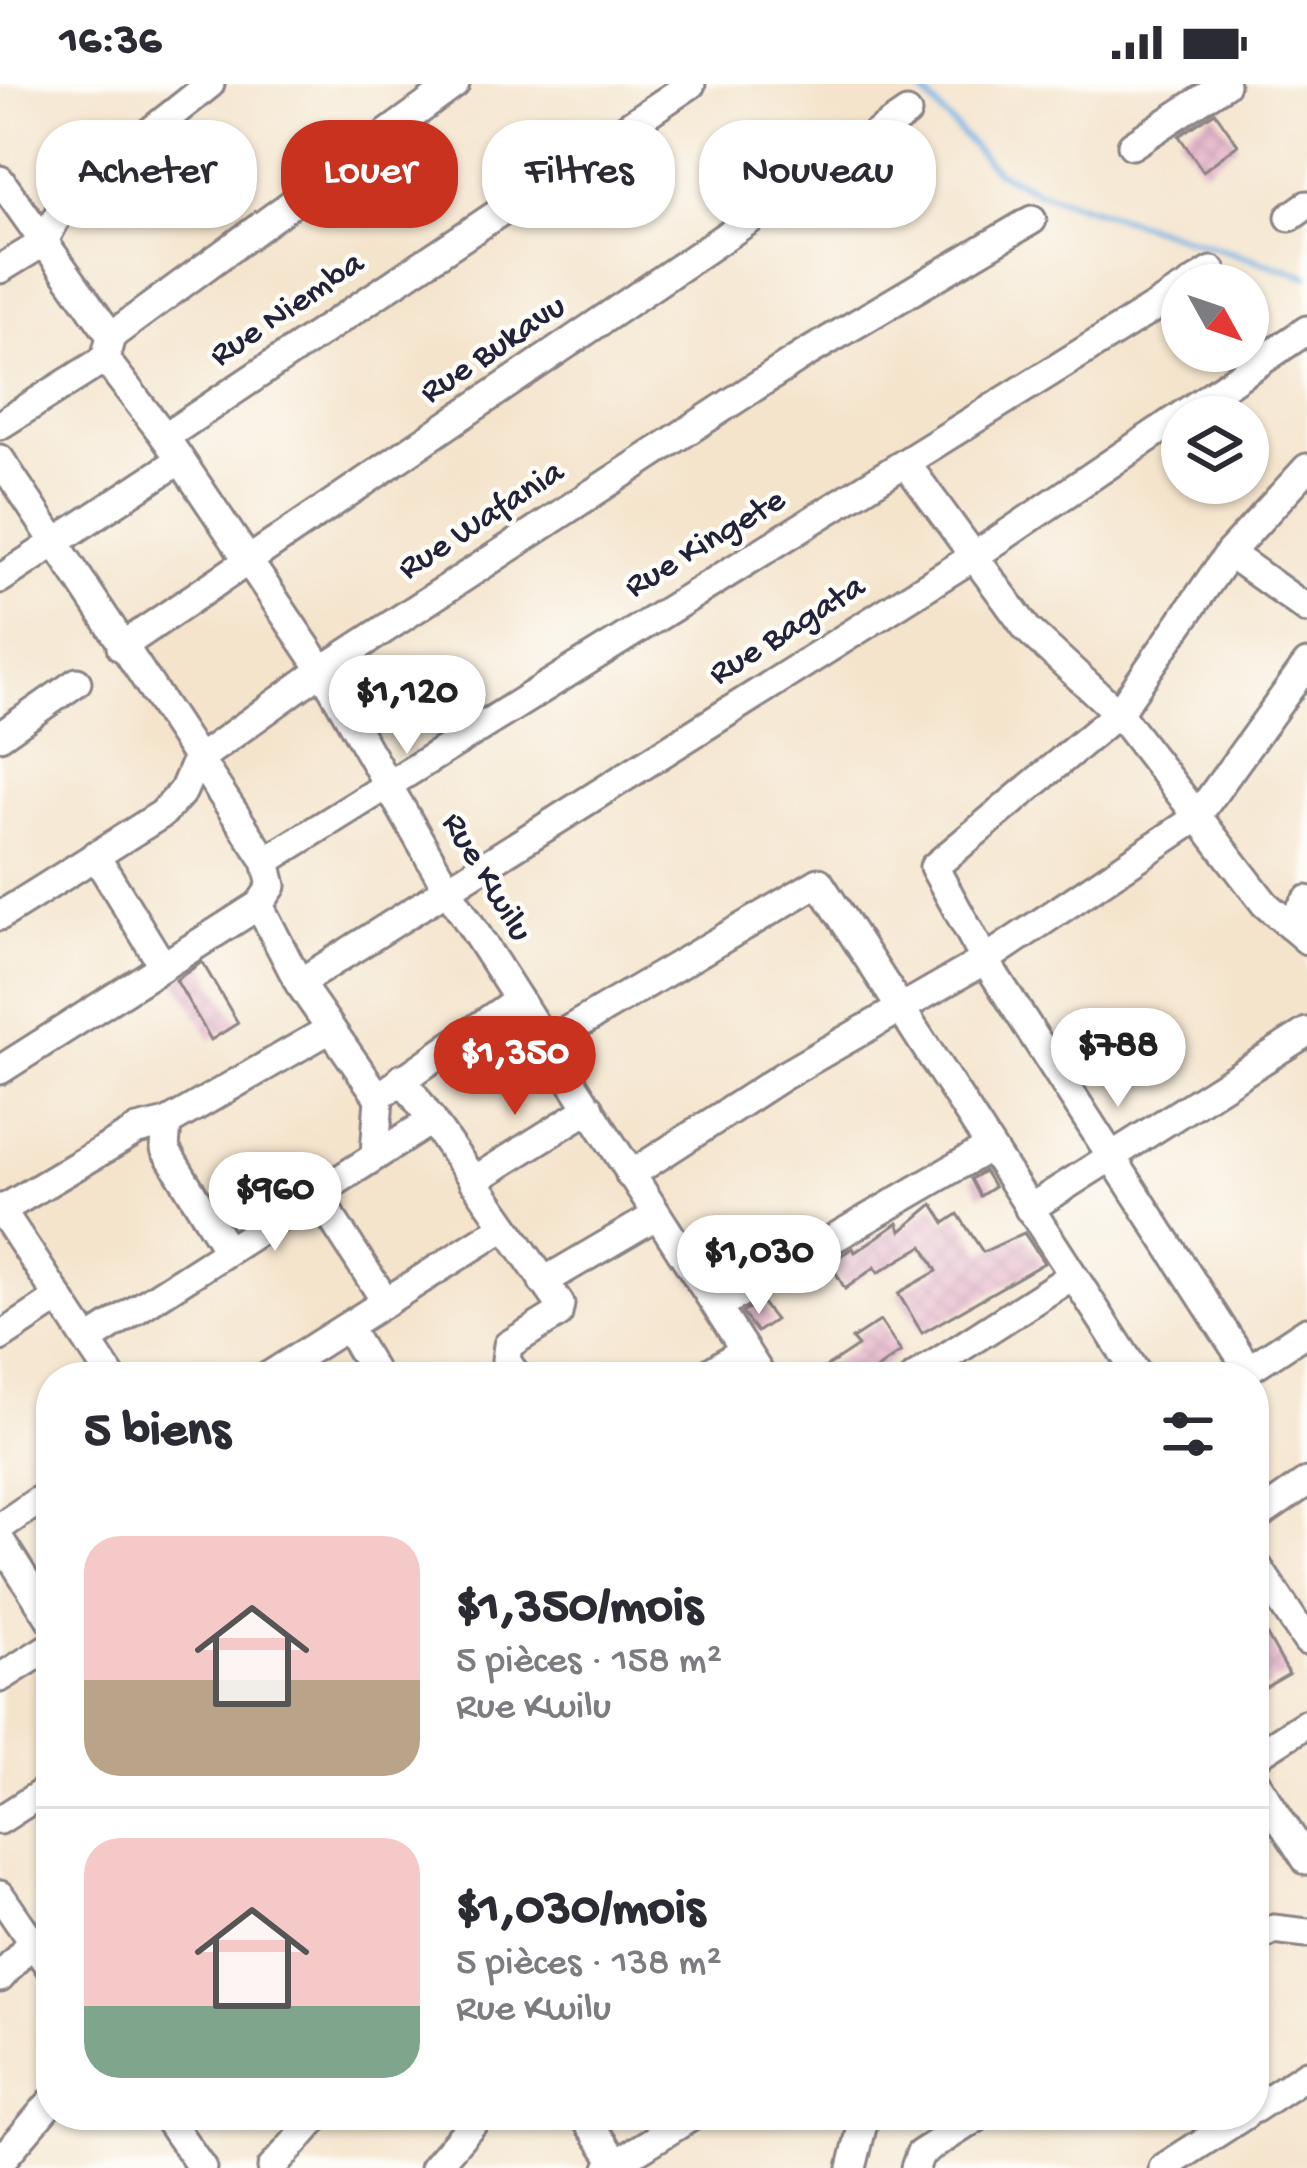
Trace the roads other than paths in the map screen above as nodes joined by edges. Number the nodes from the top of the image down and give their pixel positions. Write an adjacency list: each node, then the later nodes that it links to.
1 (210, 84): 9 (street)
2 (455, 84): 13 (street)
3 (691, 84): 15 (street, Rue Niemba)
4 (1225, 84): 6 (street)
5 (907, 113): 22 (street, Rue Bukavu)
6 (1132, 145)
7 (0, 180): 9 (street, Rue Kwilu)
8 (1032, 220): 27 (street, Rue Wafania)
9 (43, 243): 10 (street); 13 (street, Rue Kwilu)
10 (0, 269)
11 (1161, 303): 17 (street, Rue Kingete)
12 (1307, 330): 21 (street, Rue Bagata)
13 (108, 347): 14 (street); 15 (street, Rue Kwilu)
14 (0, 425)
15 (171, 449): 19 (street, Rue Niemba); 22 (street, Rue Kwilu)
16 (0, 459): 19 (street)
17 (908, 466): 21 (street); 32 (street, Rue Kingete)
18 (1307, 468): 20 (street)
19 (53, 547): 23 (street, Rue Niemba); 25 (street)
20 (1229, 554): 24 (street); 29 (street)
21 (973, 557): 29 (street); 36 (street, Rue Bagata)
22 (245, 564): 25 (street, Rue Bukavu); 27 (street, Rue Kwilu)
23 (0, 580)
24 (1307, 609)
25 (121, 647): 31 (street)
26 (1307, 664): 33 (street)
27 (322, 670): 31 (street, Rue Wafania); 32 (street, Rue Kwilu)
28 (77, 682): 30 (street)
29 (1118, 712): 33 (street); 41 (street)
30 (0, 736)
31 (196, 761): 34 (street, Rue Wafania); 35 (street)
32 (386, 783): 35 (street, Rue Kingete); 36 (street, Rue Kwilu)
33 (1195, 819): 40 (street); 41 (street)
34 (95, 855): 39 (street, Rue Wafania); 42 (street)
35 (266, 861): 38 (street)
36 (448, 890): 43 (street, Rue Bagata); 44 (street, Rue Kwilu)
37 (1307, 900): 40 (street)
38 (259, 905): 42 (street); 43 (street)
39 (0, 916)
40 (1298, 933)
41 (985, 960): 45 (street); 57 (street)
42 (163, 966): 49 (street)
43 (299, 982): 46 (street)
44 (517, 1000): 48 (street, Rue Kwilu); 50 (street)
45 (902, 1008): 48 (street); 55 (street); 58 (street)
46 (330, 1029): 51 (street); 54 (street)
47 (1307, 1032): 57 (street)
48 (548, 1042): 52 (street, Rue Kwilu)
49 (0, 1070)
50 (402, 1078): 51 (street); 53 (street)
51 (379, 1098): 56 (street)
52 (590, 1108): 58 (street, Rue Kwilu); 59 (street)
53 (432, 1120): 56 (street); 59 (street)
54 (167, 1123): 61 (street); 65 (street)
55 (988, 1148): 62 (street); 70 (street)
56 (375, 1154): 60 (street)
57 (1113, 1160): 62 (street); 84 (street)
58 (631, 1175): 63 (street, Rue Kwilu)
59 (473, 1180): 64 (street)
60 (315, 1192): 65 (street); 69 (street)
61 (0, 1209): 68 (street)
62 (1029, 1209): 66 (street)
63 (657, 1215): 67 (street); 70 (street, Rue Kwilu)
64 (504, 1227): 67 (street); 69 (street)
65 (226, 1248): 74 (street)
66 (1072, 1276): 82 (street); 83 (street)
67 (543, 1282): 79 (street)
68 (59, 1298): 73 (street); 74 (street)
69 (386, 1302): 71 (street)
70 (718, 1306): 75 (street, Rue Kwilu)
71 (347, 1327): 77 (street); 78 (street)
72 (1307, 1331): 85 (street)
73 (0, 1337)
74 (89, 1340): 76 (street)
75 (744, 1350): 80 (street); 81 (street, Rue Kwilu)
76 (102, 1362)
77 (291, 1362)
78 (368, 1362)
79 (507, 1362)
80 (726, 1362)
81 (752, 1362)
82 (938, 1362)
83 (1129, 1362)
84 (1237, 1362)
85 (1260, 1362)
86 (1307, 1482): 88 (street)
87 (36, 1502): 89 (street)
88 (1269, 1509)
89 (0, 1527)
90 (0, 1540): 92 (street)
91 (1269, 1584): 93 (street)
92 (36, 1596)
93 (1307, 1641)
94 (36, 1655): 95 (street)
95 (0, 1678)
96 (1307, 1723): 97 (street)
97 (1269, 1747)
98 (36, 1796): 100 (street)
99 (1269, 1802): 101 (street)
100 (0, 1820)
101 (1307, 1861)
102 (0, 1895): 105 (street)
103 (1269, 1931): 104 (street)
104 (1307, 1933)
105 (31, 1942): 106 (street); 107 (street)
106 (36, 1949)
107 (0, 1978)
108 (1307, 2074): 109 (street)
109 (1269, 2099)
110 (36, 2120): 119 (street)
111 (172, 2130): 120 (street)
112 (306, 2130): 122 (street)
113 (467, 2130): 123 (street)
114 (595, 2130): 121 (street)
115 (671, 2130): 121 (street)
116 (862, 2130): 124 (street)
117 (958, 2130): 125 (street)
118 (1221, 2130): 126 (street)
119 (0, 2162)
120 (189, 2164)
121 (616, 2166)
122 (272, 2168)
123 (434, 2168)
124 (852, 2168)
125 (916, 2168)
126 (1163, 2168)

